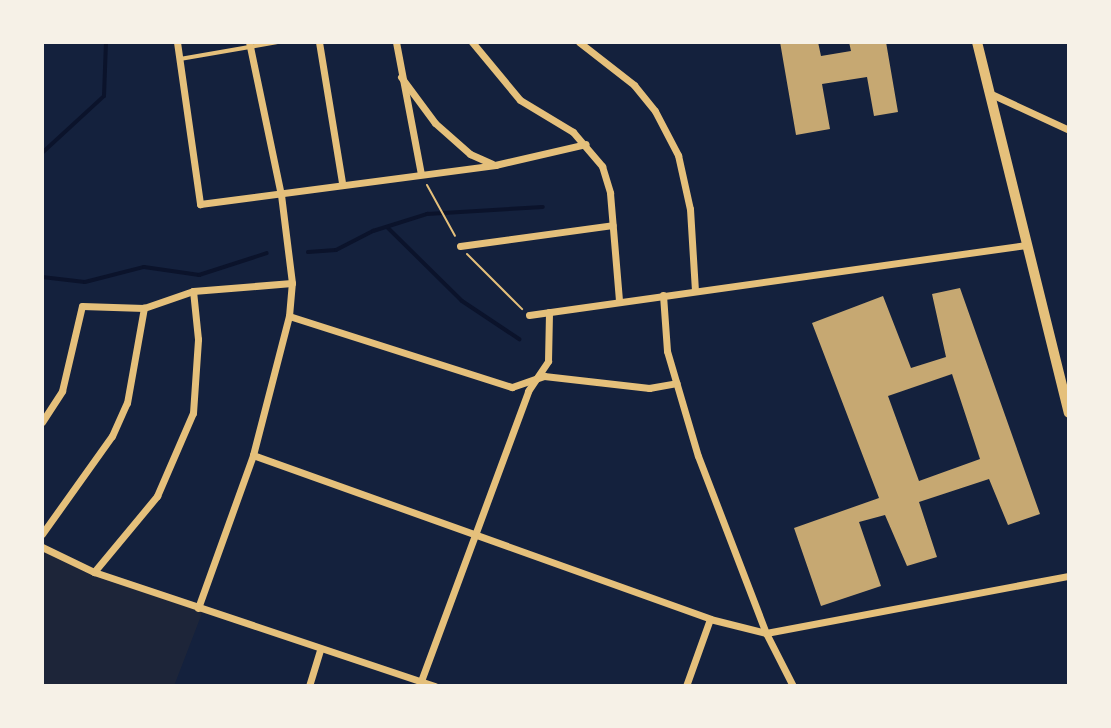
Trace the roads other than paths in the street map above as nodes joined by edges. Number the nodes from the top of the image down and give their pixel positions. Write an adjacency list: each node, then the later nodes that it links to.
1 (177, 42): 9 (street)
2 (278, 42): 8 (lane)
3 (319, 42): 16 (street)
4 (396, 42): 10 (street)
5 (472, 42): 13 (street)
6 (579, 42): 23 (street)
7 (977, 42): 11 (main road)
8 (250, 44): 9 (lane); 17 (street)
9 (180, 59): 17 (street)
10 (400, 75): 14 (street); 15 (street)
11 (989, 93): 12 (street); 19 (main road)
12 (1069, 130)
13 (586, 144): 14 (street); 18 (street)
14 (495, 165): 15 (street)
15 (421, 174): 16 (street)
16 (342, 183): 17 (street)
17 (281, 195): 21 (street)
18 (613, 225): 20 (street); 25 (street)
19 (1026, 245): 23 (street); 32 (main road)
20 (460, 246)
21 (292, 283): 22 (street); 29 (street)
22 (193, 291): 26 (street); 38 (street)
23 (695, 291): 24 (street)
24 (663, 295): 25 (street); 31 (street)
25 (619, 301): 27 (street)
26 (144, 308): 33 (street); 36 (street)
27 (549, 312): 28 (street); 30 (street)
28 (529, 315)
29 (289, 316): 30 (street); 34 (street)
30 (537, 379): 31 (street); 35 (street)
31 (677, 383): 42 (street)
32 (1069, 413)
33 (42, 422)
34 (253, 455): 35 (street); 40 (street)
35 (479, 532): 41 (street); 44 (street)
36 (42, 534)
37 (42, 547): 38 (street)
38 (94, 572): 40 (street)
39 (1069, 576): 42 (street)
40 (198, 608): 43 (street)
41 (710, 619): 42 (street); 47 (street)
42 (766, 633): 48 (street)
43 (320, 649): 44 (street); 45 (street)
44 (421, 681): 46 (street)
45 (309, 686)
46 (435, 686)
47 (686, 686)
48 (793, 686)

